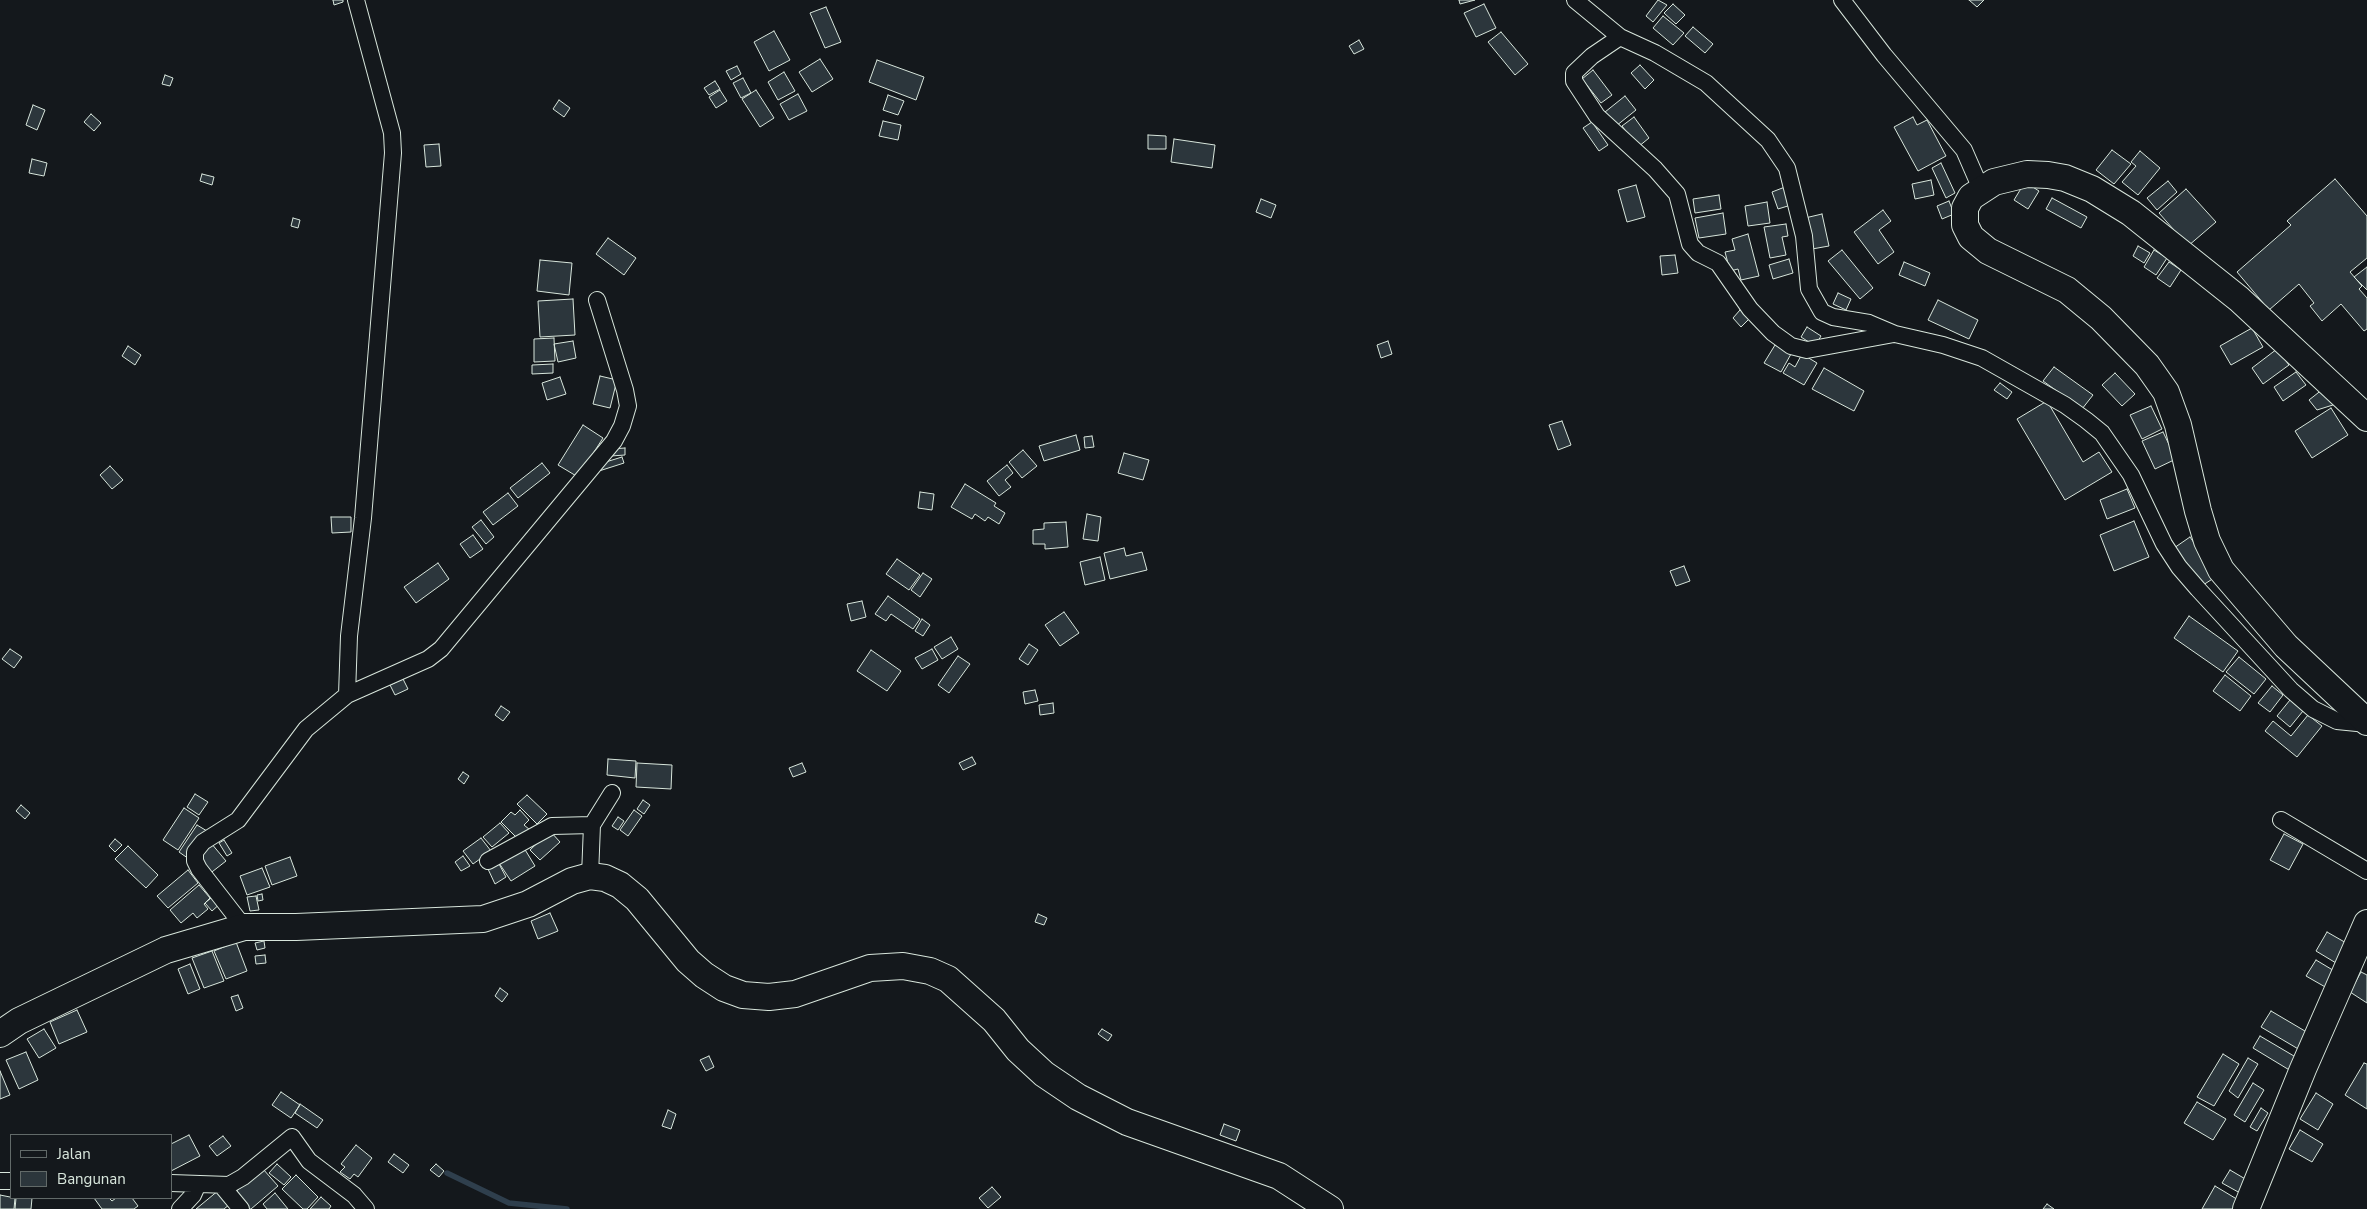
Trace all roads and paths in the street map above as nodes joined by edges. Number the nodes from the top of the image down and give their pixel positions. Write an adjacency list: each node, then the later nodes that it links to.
1 (356, 0): 9 (street)
2 (1575, 0): 4 (street)
3 (1842, 0): 5 (street)
4 (1620, 38): 7 (street); 7 (street)
5 (1981, 189): 8 (main road); 10 (main road)
6 (597, 300): 9 (street)
7 (1895, 334): 10 (street)
8 (2367, 418)
9 (347, 696): 18 (street)
10 (2367, 723)
11 (612, 793): 13 (street)
12 (2281, 820): 15 (street)
13 (592, 825): 14 (street); 16 (street)
14 (488, 861)
15 (2367, 871)
16 (590, 876): 18 (main road); 26 (main road)
17 (2367, 923): 27 (main road)
18 (244, 927): 19 (main road)
19 (0, 1034)
20 (172, 1183): 21 (street)
21 (198, 1184): 22 (street); 23 (street)
22 (222, 1186): 24 (street); 25 (street)
23 (180, 1209)
24 (241, 1209)
25 (366, 1209)
26 (1330, 1209)
27 (2246, 1209)

